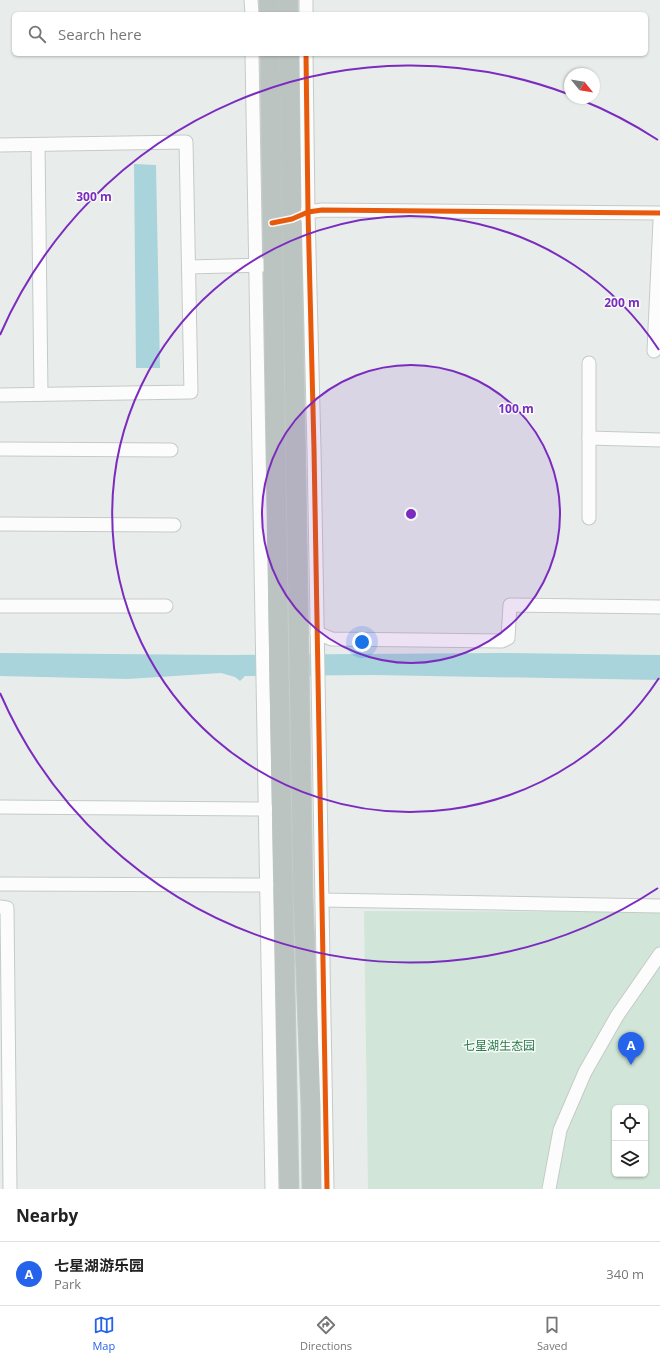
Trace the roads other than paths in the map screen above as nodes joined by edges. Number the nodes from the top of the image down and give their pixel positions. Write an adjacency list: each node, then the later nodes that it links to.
1 (251, 0): 5 (street)
2 (269, 0): 6 (highway)
3 (288, 0): 7 (highway)
4 (306, 0): 8 (street)
5 (252, 12)
6 (269, 12)
7 (288, 12)
8 (306, 12)
9 (252, 56): 19 (street)
10 (270, 56): 18 (highway)
11 (289, 56): 16 (highway)
12 (306, 56): 16 (street)
13 (0, 145): 14 (street)
14 (38, 145): 20 (street); 24 (street)
15 (660, 213): 16 (street)
16 (300, 216): 18 (street); 35 (street); 48 (highway)
17 (660, 221): 21 (street)
18 (272, 223): 19 (highway)
19 (264, 265): 20 (street); 36 (highway)
20 (189, 267): 24 (street)
21 (654, 351)
22 (589, 363): 25 (street)
23 (0, 394): 24 (street)
24 (41, 394)
25 (589, 438): 26 (street); 29 (street)
26 (660, 440)
27 (0, 448): 28 (street)
28 (171, 450)
29 (589, 518)
30 (0, 524): 31 (street)
31 (174, 525)
32 (0, 606): 33 (street)
33 (166, 606)
34 (660, 607): 35 (street)
35 (317, 633): 41 (street)
36 (271, 685): 38 (street); 47 (highway)
37 (0, 807): 38 (street)
38 (266, 809): 40 (street)
39 (0, 884): 40 (street)
40 (267, 885): 46 (street)
41 (322, 900): 42 (street); 49 (street)
42 (660, 906)
43 (0, 907): 45 (street)
44 (660, 954): 50 (street)
45 (10, 1189)
46 (272, 1189)
47 (289, 1189)
48 (312, 1189)
49 (327, 1189)
50 (549, 1189)

